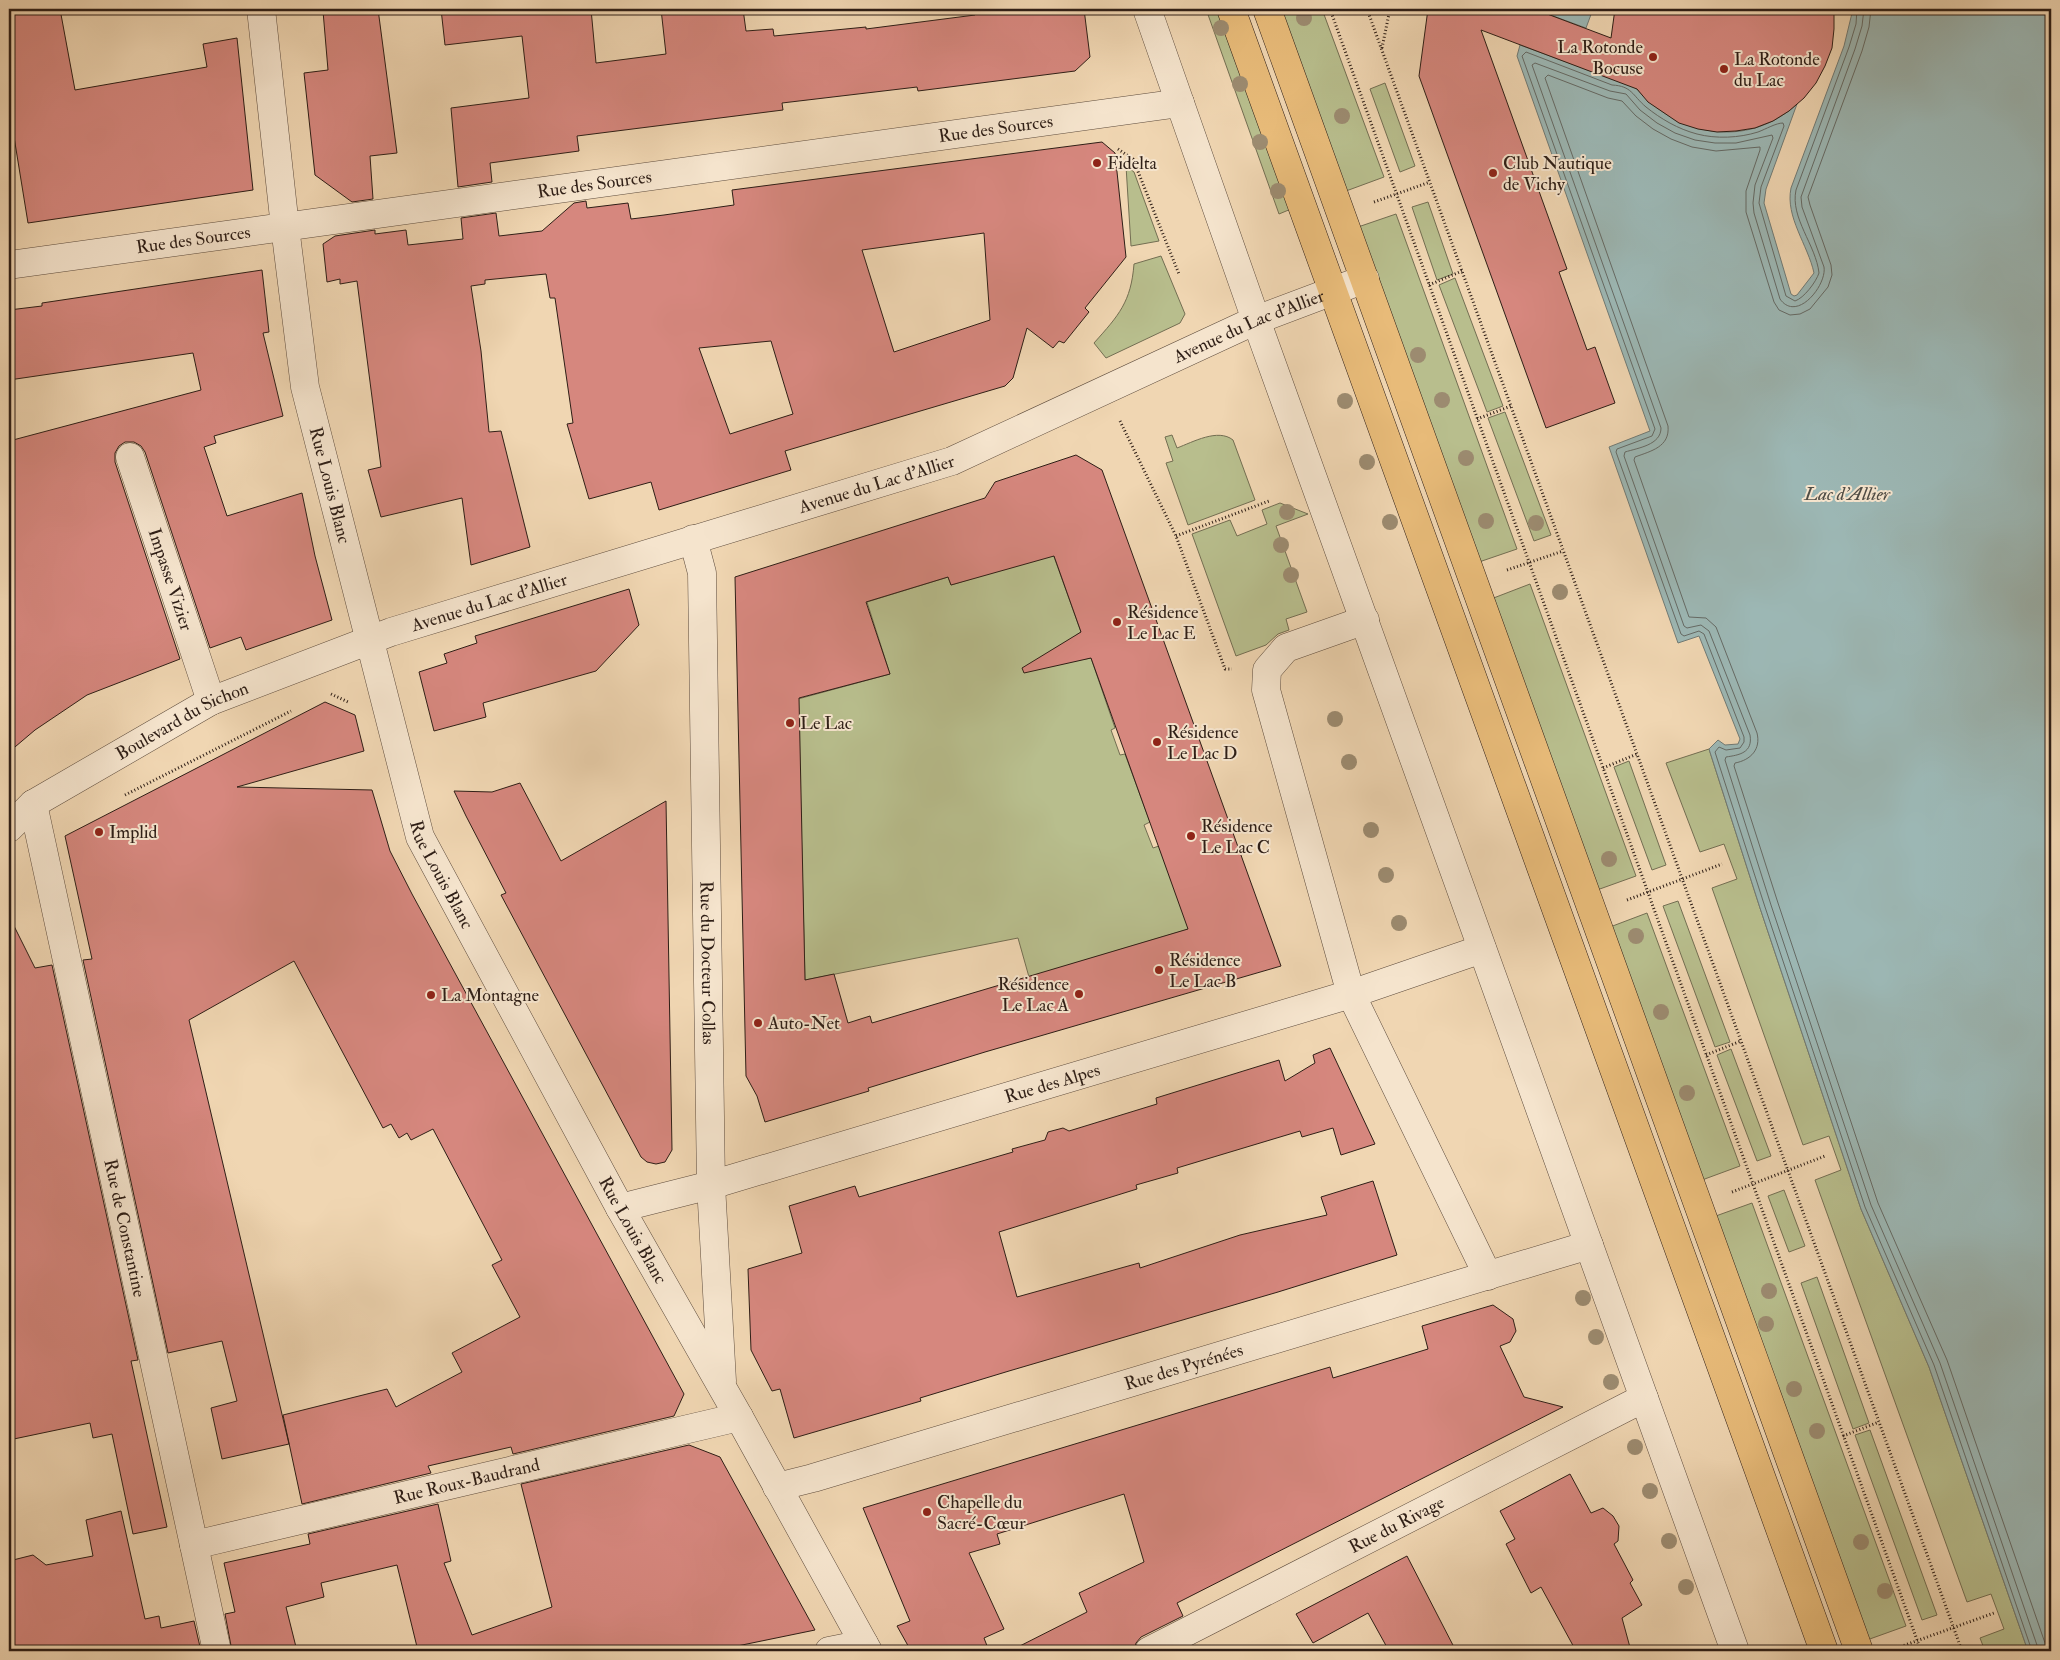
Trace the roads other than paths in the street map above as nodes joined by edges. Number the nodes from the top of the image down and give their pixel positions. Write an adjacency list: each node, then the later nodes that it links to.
1 (261, 9): 6 (street, Rue Louis Blanc)
2 (1147, 9): 5 (street)
3 (1231, 9): 9 (main road)
4 (1267, 9): 8 (main road)
5 (1180, 103): 6 (street, Rue des Sources); 10 (street)
6 (285, 227): 7 (street, Rue des Sources); 14 (street, Rue Louis Blanc)
7 (9, 265)
8 (1365, 279): 9 (street, Avenue du Lac d'Allier); 35 (main road)
9 (1332, 291): 10 (street, Avenue du Lac d'Allier); 34 (main road)
10 (1256, 320): 12 (street, Avenue du Lac d'Allier); 13 (street)
11 (130, 457): 15 (street, Impasse Vizier)
12 (693, 539): 14 (street, Avenue du Lac d'Allier); 20 (street, Rue du Docteur Collas)
13 (1365, 620): 18 (street); 19 (street)
14 (369, 642): 15 (street, Boulevard du Sichon); 21 (street, Rue Louis Blanc)
15 (211, 700): 16 (street, Boulevard du Sichon)
16 (33, 804): 17 (street, Boulevard du Sichon); 28 (street, Rue de Constantine)
17 (9, 828)
18 (1482, 950): 19 (street, Rue des Alpes); 22 (street)
19 (1351, 994): 20 (street, Rue des Alpes); 23 (street)
20 (711, 1185): 21 (street, Rue des Alpes); 24 (street, Rue du Docteur Collas)
21 (620, 1208): 24 (street, Rue Louis Blanc)
22 (1589, 1245): 23 (street, Rue des Pyrénées); 25 (street)
23 (1488, 1276): 27 (street, Rue des Pyrénées)
24 (722, 1388): 26 (street, Rue Louis Blanc)
25 (1644, 1398): 32 (street, Rue du Rivage); 33 (street)
26 (739, 1417): 27 (street, Rue Louis Blanc); 28 (street, Rue Roux-Baudrand)
27 (777, 1487): 29 (street, Rue Louis Blanc)
28 (194, 1545): 30 (street, Rue de Constantine)
29 (866, 1648): 31 (street)
30 (217, 1651)
31 (830, 1651)
32 (1149, 1651)
33 (1735, 1651)
34 (1824, 1651)
35 (1859, 1651)

